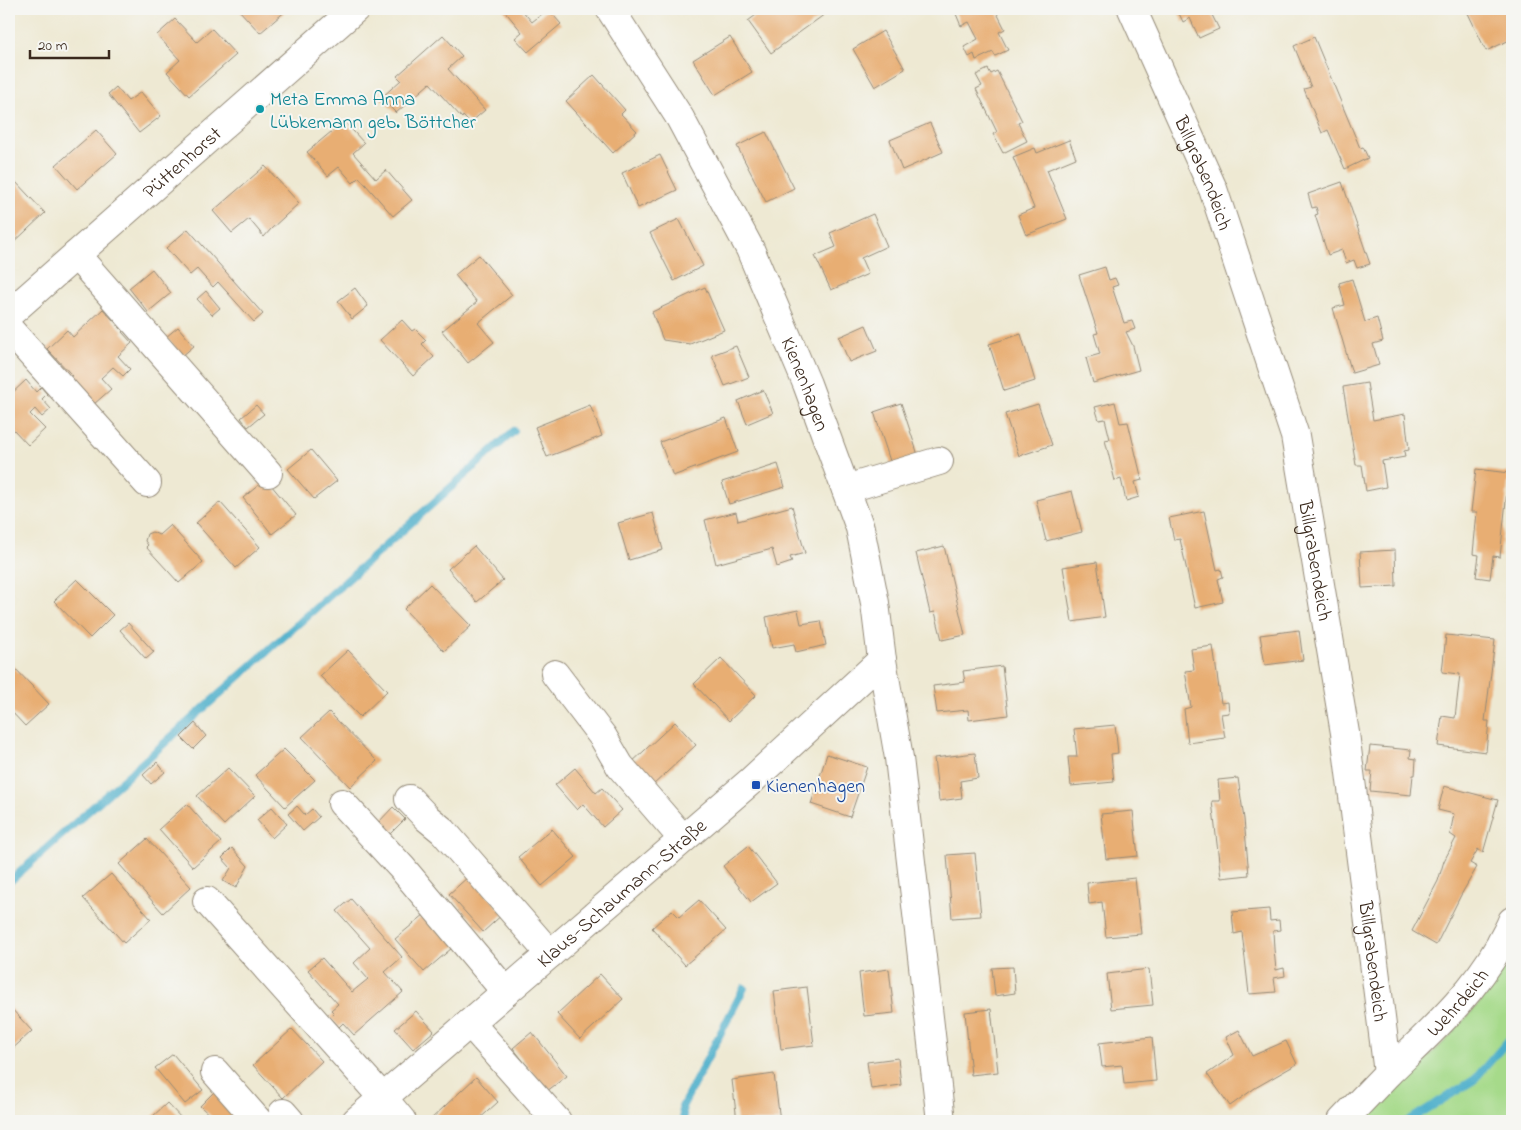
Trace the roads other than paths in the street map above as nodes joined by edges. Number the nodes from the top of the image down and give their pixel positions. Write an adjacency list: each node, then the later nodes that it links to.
1 (354, 9): 4 (street, Püttenhorst)
2 (610, 9): 10 (street, Kienenhagen)
3 (1132, 9): 22 (street, Billgrabendeich)
4 (76, 254): 5 (street, Püttenhorst); 8 (street)
5 (9, 314)
6 (9, 329): 9 (street)
7 (939, 460): 10 (street)
8 (268, 473)
9 (147, 483)
10 (846, 489): 11 (street, Kienenhagen)
11 (882, 660): 15 (street, Klaus-Schaumann-Straße); 28 (street, Kienenhagen)
12 (555, 674): 15 (street)
13 (409, 798): 18 (street)
14 (342, 803): 19 (street)
15 (683, 839): 18 (street, Klaus-Schaumann-Straße)
16 (207, 901): 23 (street)
17 (1512, 921): 22 (street, Wehrdeich)
18 (550, 954): 19 (street, Klaus-Schaumann-Straße)
19 (506, 992): 20 (street, Klaus-Schaumann-Straße)
20 (470, 1023): 23 (street, Klaus-Schaumann-Straße); 27 (street)
21 (215, 1072): 24 (street)
22 (1388, 1073): 29 (street)
23 (383, 1098): 25 (street, Klaus-Schaumann-Straße); 26 (street)
24 (277, 1118)
25 (356, 1121)
26 (402, 1121)
27 (558, 1121)
28 (941, 1121)
29 (1342, 1121)

